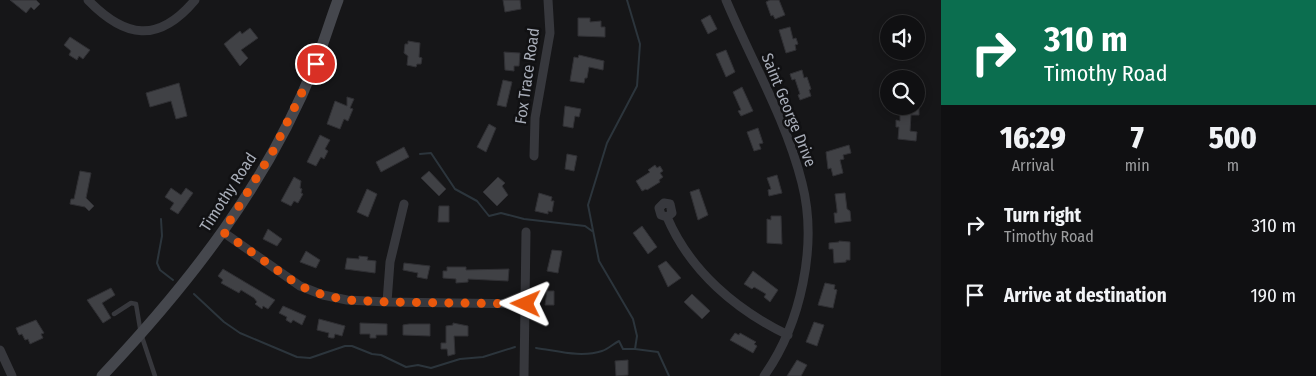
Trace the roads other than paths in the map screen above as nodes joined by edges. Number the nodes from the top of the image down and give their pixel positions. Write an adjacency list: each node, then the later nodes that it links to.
1 (88, 0): 2 (street)
2 (195, 0)
3 (338, 0): 9 (main road, Timothy Road)
4 (548, 0): 6 (street, Fox Trace Road)
5 (726, 0): 15 (street, Saint George Drive)
6 (534, 156)
7 (404, 204): 11 (street)
8 (667, 217): 15 (street)
9 (223, 232): 11 (street); 14 (main road, Timothy Road)
10 (526, 232): 12 (street)
11 (387, 302): 12 (street)
12 (526, 304): 21 (street)
13 (114, 314): 14 (lane)
14 (141, 334): 19 (main road, Timothy Road); 20 (lane)
15 (788, 335): 22 (street, Saint George Drive)
16 (0, 350): 17 (street)
17 (11, 373): 18 (street)
18 (0, 375)
19 (102, 376)
20 (155, 376)
21 (524, 376)
22 (764, 376)

